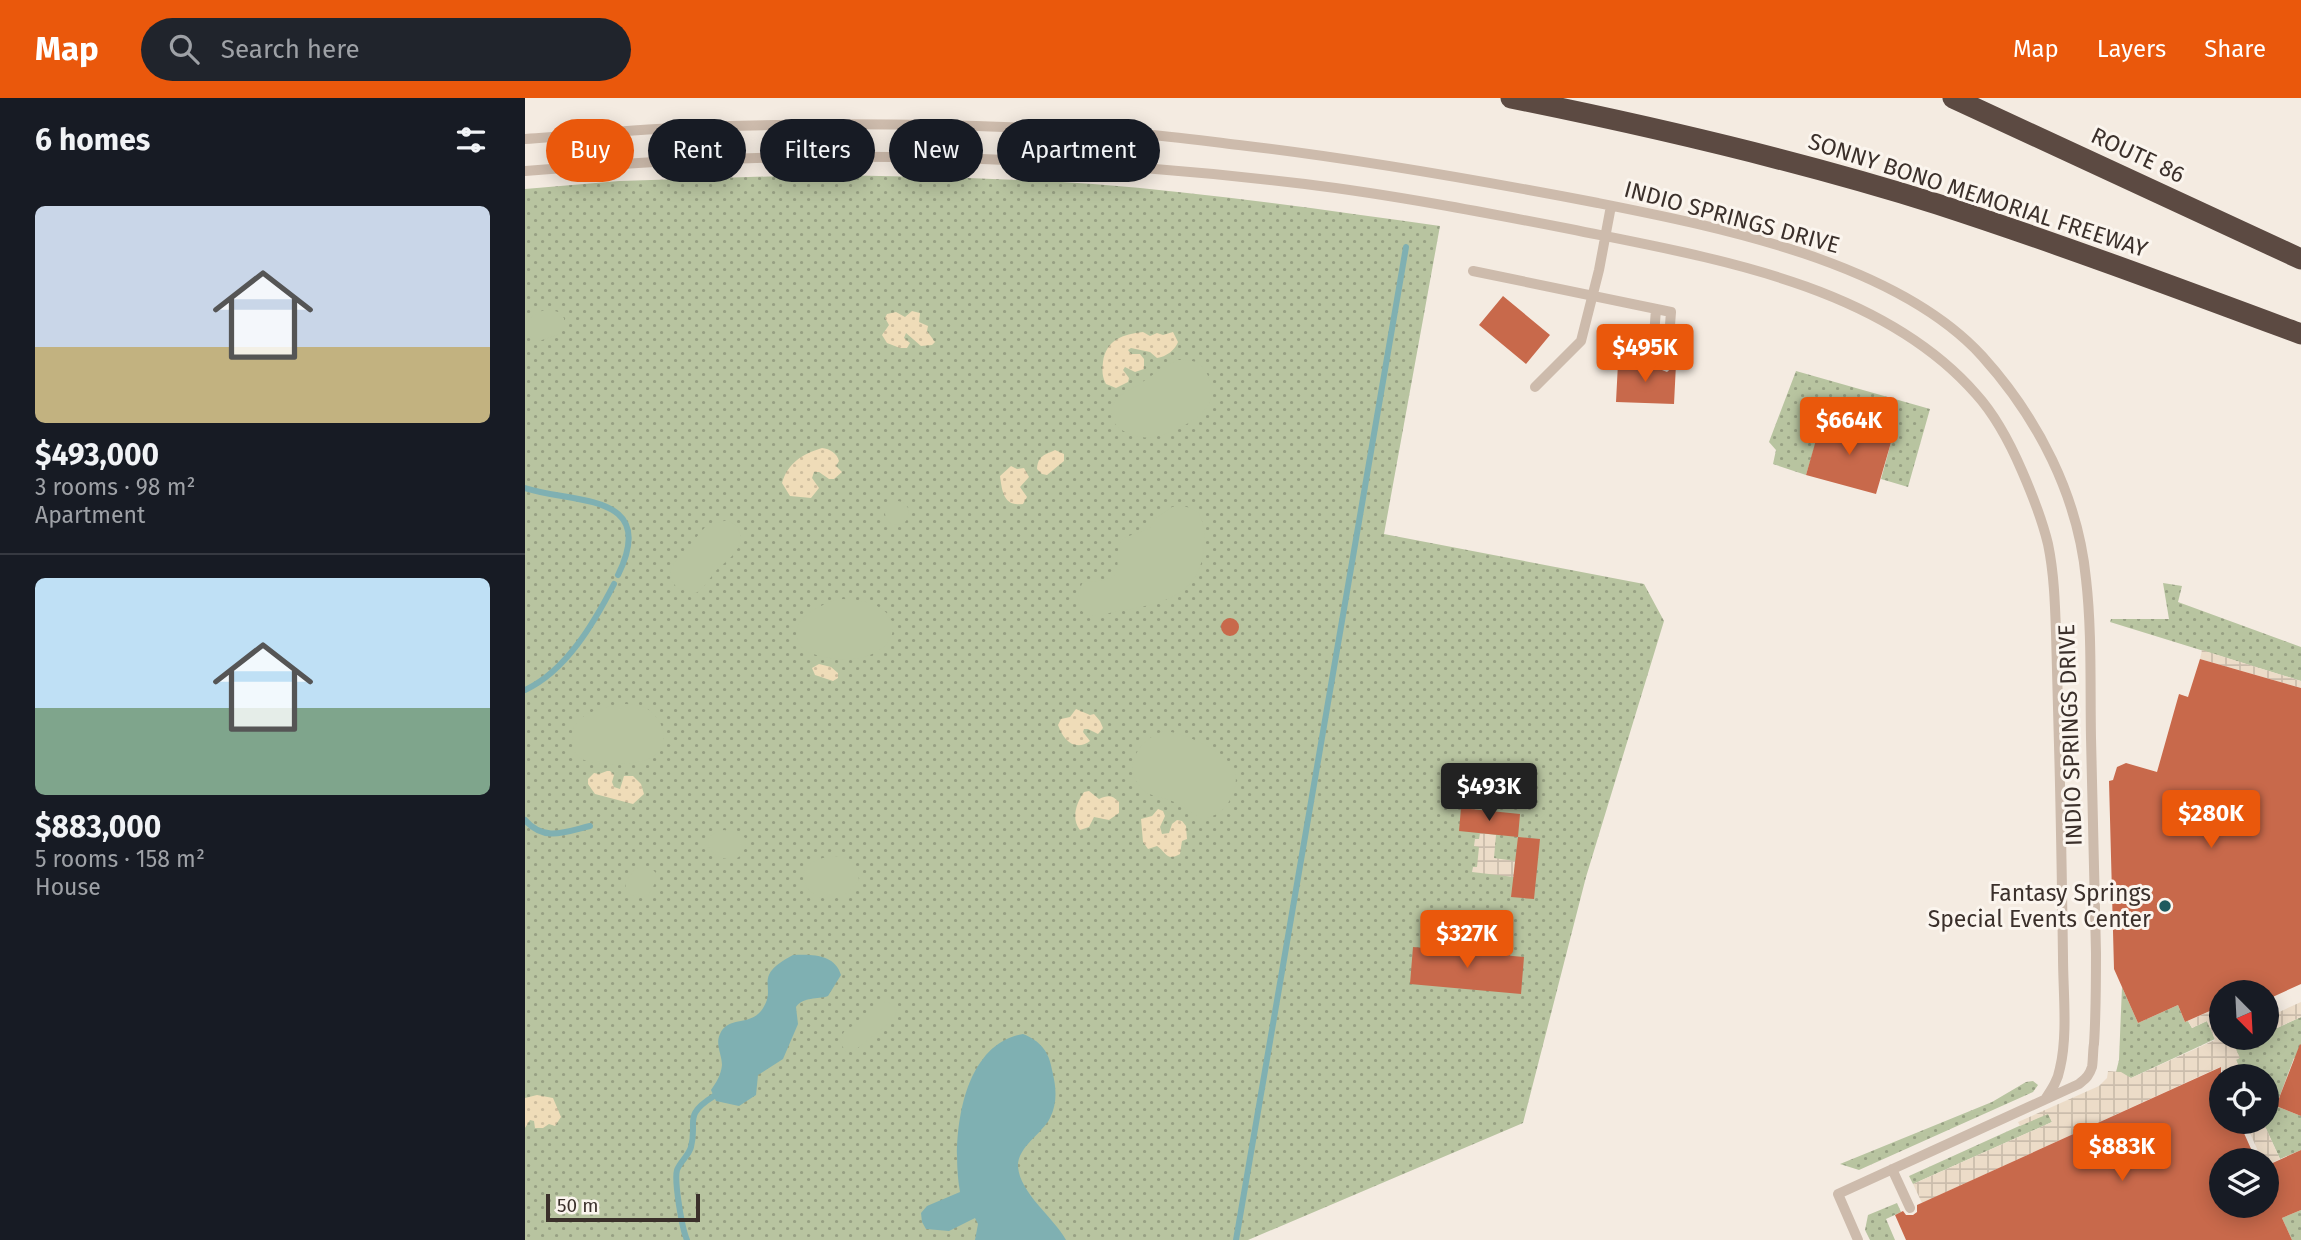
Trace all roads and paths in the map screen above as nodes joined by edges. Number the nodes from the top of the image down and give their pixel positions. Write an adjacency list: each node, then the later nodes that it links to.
1 (1514, 98): 11 (highway, SONNY BONO MEMORIAL FREEWAY)
2 (1953, 98): 7 (highway, ROUTE 86)
3 (525, 139): 5 (lane, INDIO SPRINGS DRIVE)
4 (525, 171): 6 (lane, INDIO SPRINGS DRIVE)
5 (1611, 206): 6 (lane); 15 (lane, INDIO SPRINGS DRIVE)
6 (1605, 236): 9 (lane); 15 (lane, INDIO SPRINGS DRIVE)
7 (2301, 259)
8 (1473, 271): 9 (lane)
9 (1593, 296): 10 (lane); 14 (lane)
10 (1656, 309): 12 (lane); 13 (lane)
11 (2301, 334)
12 (1652, 363)
13 (1667, 364)
14 (1535, 387)
15 (2044, 1100): 16 (lane)
16 (1892, 1169): 17 (lane); 18 (lane)
17 (1910, 1208)
18 (1858, 1240)

